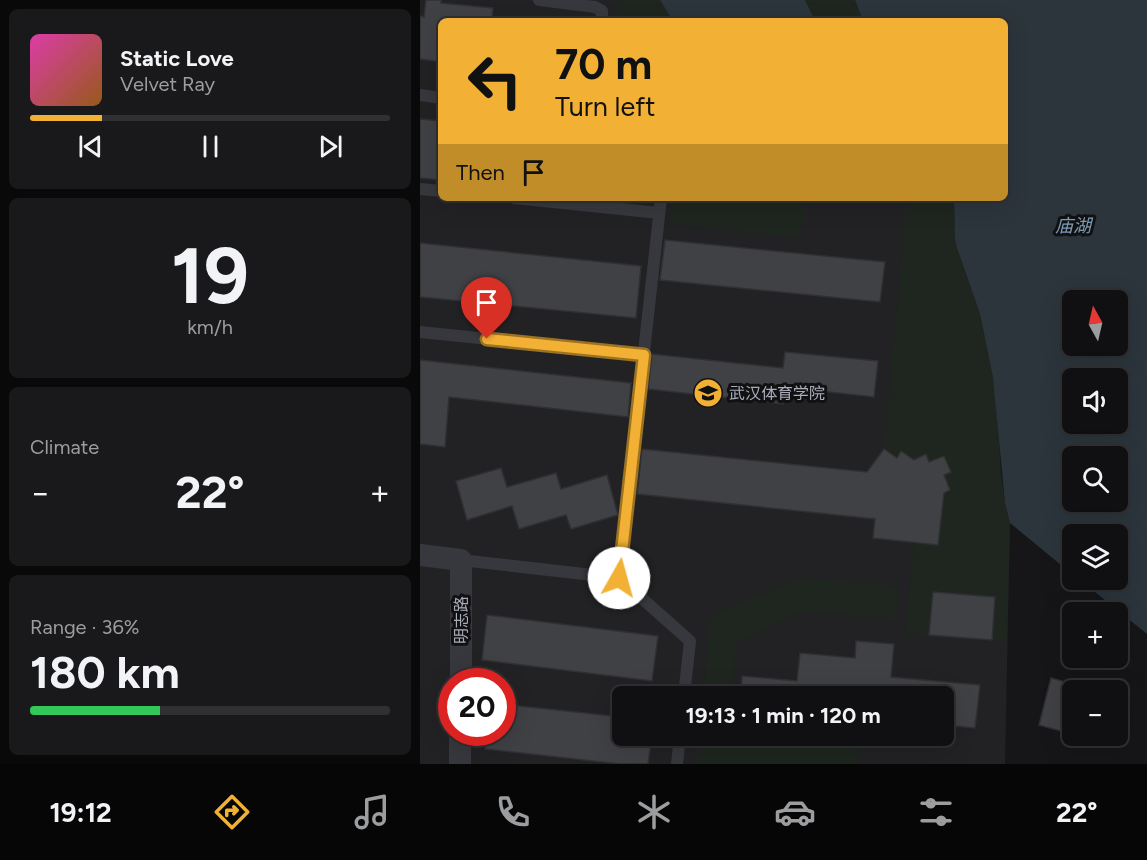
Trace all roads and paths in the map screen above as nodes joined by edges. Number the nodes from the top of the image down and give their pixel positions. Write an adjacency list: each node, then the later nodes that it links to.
1 (539, 0): 2 (lane)
2 (602, 18)
3 (420, 95): 4 (lane)
4 (438, 98)
5 (420, 189): 6 (lane)
6 (438, 191)
7 (542, 201): 9 (lane)
8 (661, 201): 9 (lane)
9 (659, 213): 11 (lane)
10 (420, 332): 11 (lane)
11 (644, 355): 14 (lane)
12 (420, 555): 13 (street)
13 (461, 560): 14 (lane); 15 (street, 明志路)
14 (619, 578): 16 (lane)
15 (461, 668)
16 (685, 686)
17 (460, 746): 19 (street)
18 (679, 746): 20 (lane)
19 (460, 764)
20 (677, 764)

